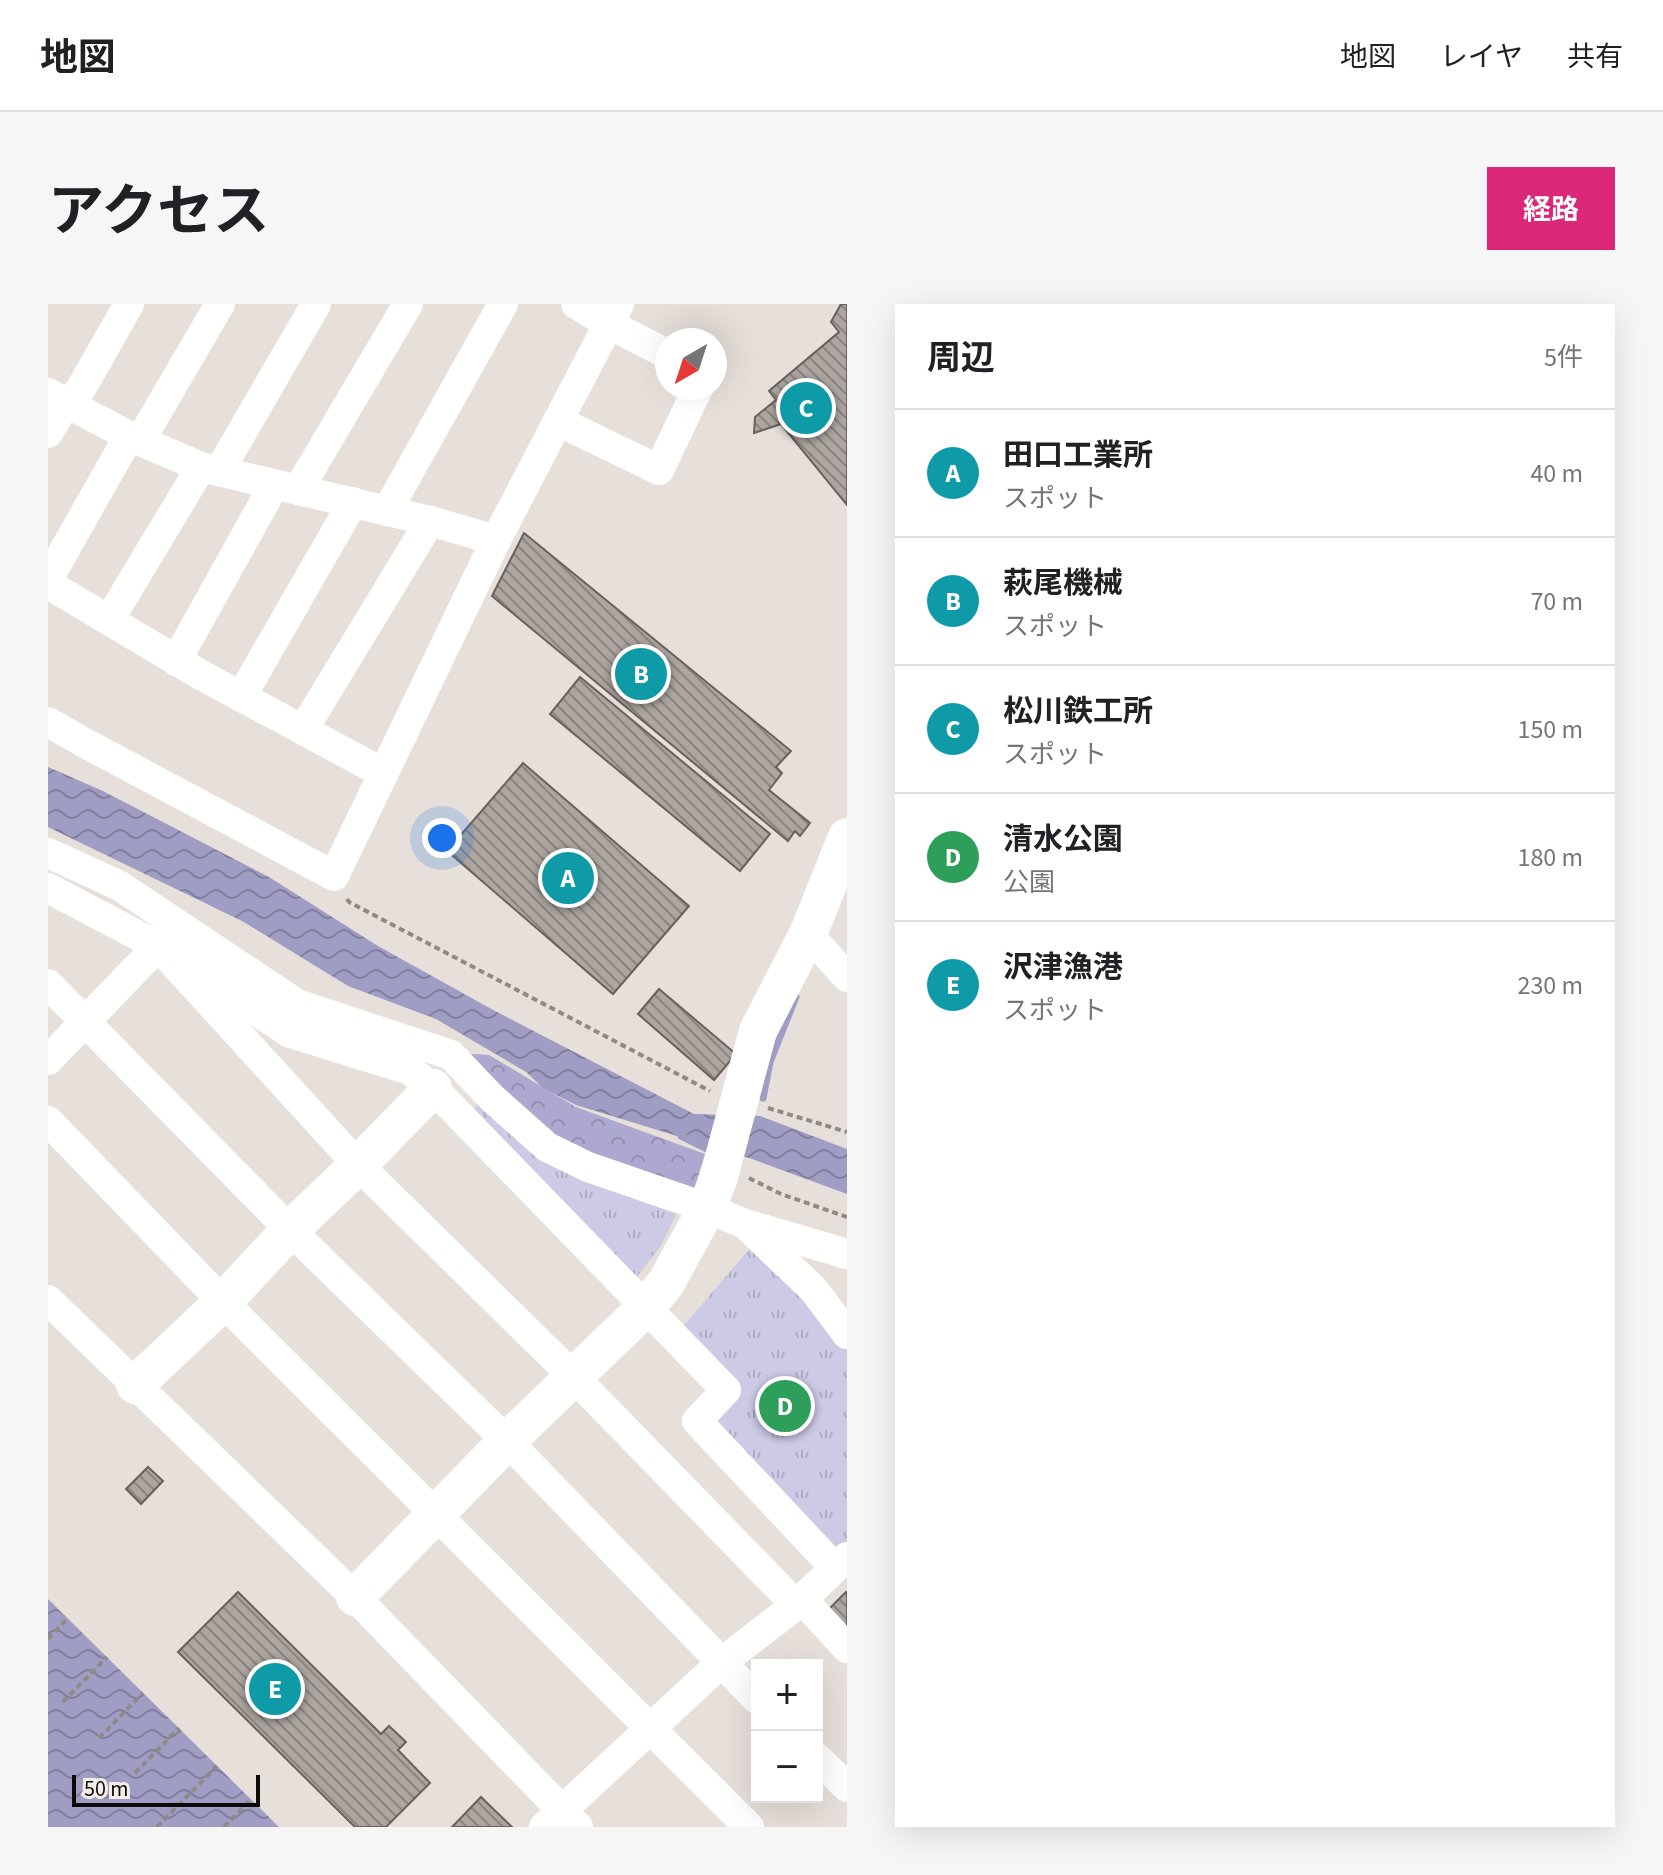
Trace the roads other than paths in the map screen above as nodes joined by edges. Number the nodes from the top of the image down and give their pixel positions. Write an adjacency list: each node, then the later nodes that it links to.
1 (129, 304): 9 (street)
2 (220, 304): 13 (street)
3 (316, 304): 14 (street)
4 (408, 304): 15 (street)
5 (503, 304): 17 (street)
6 (576, 304): 7 (street)
7 (614, 314): 8 (street); 11 (street)
8 (655, 345)
9 (57, 398): 12 (street); 13 (street)
10 (692, 400): 11 (street)
11 (558, 421): 19 (street)
12 (48, 433)
13 (135, 439): 14 (street); 20 (street)
14 (211, 468): 15 (street); 21 (street)
15 (286, 487): 16 (street); 22 (street)
16 (353, 502): 17 (street); 23 (street)
17 (387, 511): 18 (street)
18 (430, 521): 19 (street); 25 (street)
19 (496, 540): 26 (street)
20 (48, 581): 21 (street)
21 (109, 620): 22 (street)
22 (176, 661): 23 (street)
23 (241, 697): 25 (street)
24 (48, 722): 26 (street)
25 (303, 730): 26 (street)
26 (383, 773)
27 (847, 837): 30 (street)
28 (48, 853): 39 (street)
29 (48, 888): 31 (street)
30 (808, 934): 32 (street); 39 (street)
31 (158, 946): 34 (street); 36 (street); 38 (street)
32 (847, 977)
33 (48, 984): 34 (street)
34 (86, 1022): 35 (street); 41 (street)
35 (48, 1060)
36 (433, 1088): 38 (street); 45 (street)
37 (48, 1121): 44 (street)
38 (358, 1165): 41 (street); 47 (street)
39 (723, 1185): 40 (street); 45 (street)
40 (745, 1224): 42 (street); 46 (street)
41 (290, 1230): 44 (street); 49 (street)
42 (847, 1254)
43 (48, 1300): 48 (street)
44 (223, 1302): 48 (street); 50 (street)
45 (646, 1307): 47 (street); 51 (street)
46 (847, 1334)
47 (573, 1376): 49 (street); 53 (street)
48 (135, 1385): 52 (street)
49 (507, 1441): 50 (street); 55 (street)
50 (435, 1514): 52 (street); 57 (street)
51 (841, 1562): 53 (street)
52 (355, 1597): 60 (street)
53 (799, 1602): 54 (street); 55 (street)
54 (847, 1648)
55 (721, 1663): 56 (street); 57 (street)
56 (751, 1693)
57 (650, 1727): 60 (street); 61 (street)
58 (823, 1764): 59 (street)
59 (847, 1787)
60 (561, 1821)
61 (749, 1827)

